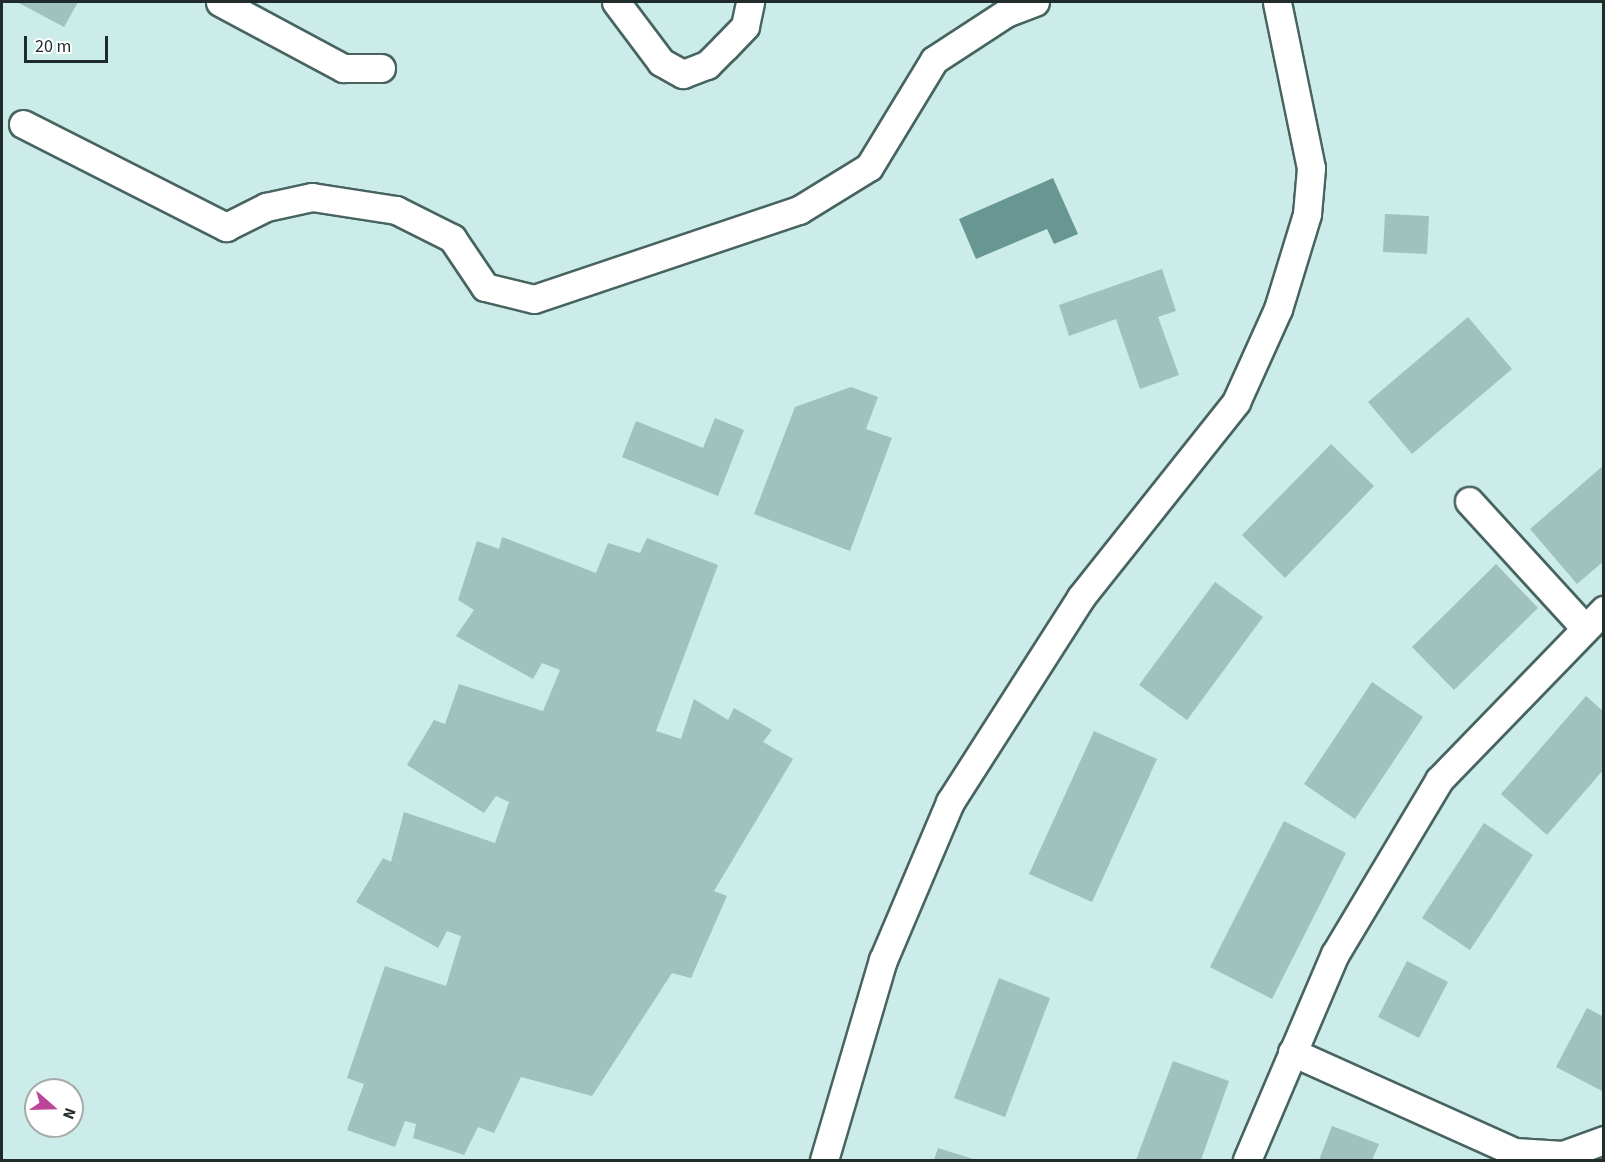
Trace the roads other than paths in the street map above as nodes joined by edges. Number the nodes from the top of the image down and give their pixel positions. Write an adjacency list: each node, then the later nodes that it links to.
1 (220, 2): 6 (lane)
2 (750, 2): 5 (lane)
3 (1035, 2): 7 (lane)
4 (1277, 2): 12 (lane)
5 (629, 8)
6 (381, 68)
7 (23, 124)
8 (1469, 501): 9 (lane)
9 (1594, 619): 10 (lane)
10 (1292, 1052): 11 (lane); 13 (lane)
11 (1604, 1140)
12 (824, 1161)
13 (1247, 1161)

